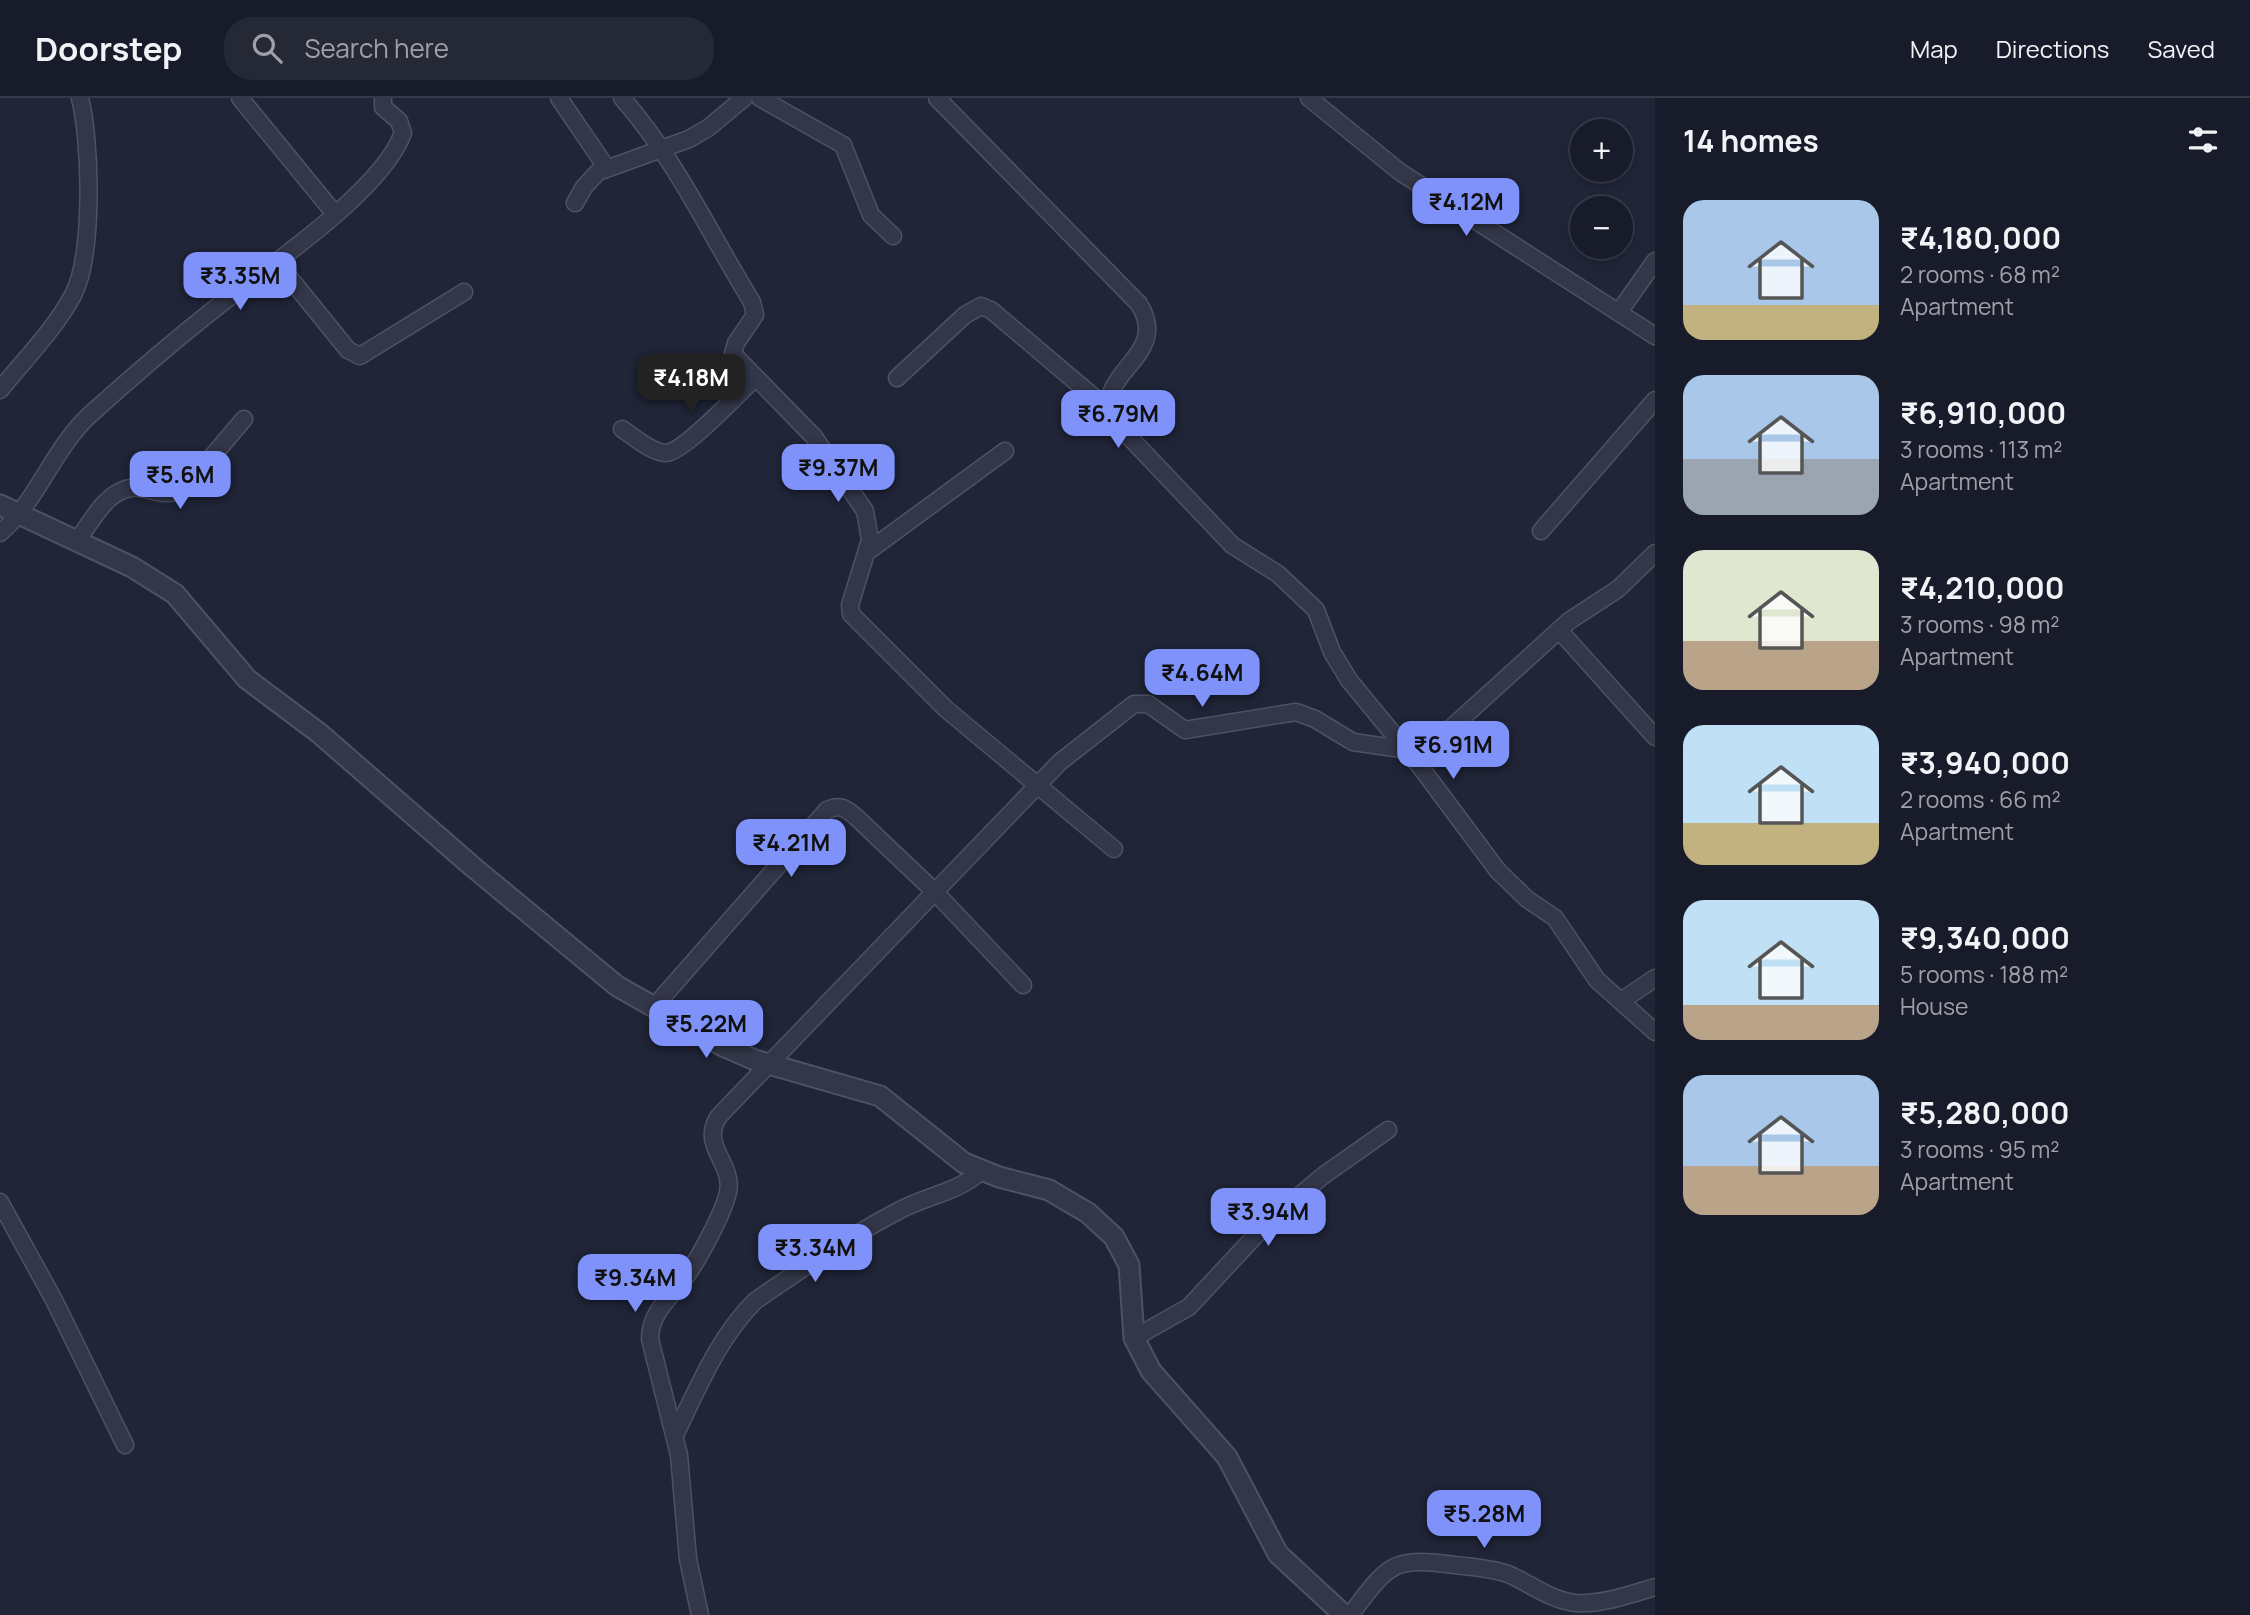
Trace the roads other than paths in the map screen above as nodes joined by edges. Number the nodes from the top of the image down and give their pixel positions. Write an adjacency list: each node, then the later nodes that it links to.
1 (80, 98): 22 (street)
2 (240, 98): 13 (street)
3 (383, 98): 13 (street)
4 (622, 98): 10 (street)
5 (744, 98): 10 (street)
6 (760, 98): 14 (street)
7 (937, 98): 24 (street)
8 (565, 100): 11 (street)
9 (1316, 100): 18 (street)
10 (662, 148): 11 (street); 20 (street)
11 (607, 167): 12 (street)
12 (575, 203)
13 (335, 214): 15 (street)
14 (893, 236)
15 (276, 261): 17 (street); 29 (street)
16 (1655, 261): 18 (street)
17 (464, 292)
18 (1619, 312): 19 (street)
19 (1655, 336)
20 (755, 378): 26 (street); 33 (street)
21 (897, 379): 24 (street)
22 (0, 390)
23 (1655, 400): 30 (street)
24 (1108, 409): 37 (street)
25 (244, 419): 32 (street)
26 (622, 429)
27 (1005, 451): 33 (street)
28 (0, 505): 29 (street)
29 (20, 517): 31 (street); 32 (street)
30 (1541, 531)
31 (0, 533)
32 (76, 542): 45 (street)
33 (867, 552): 39 (street)
34 (1655, 553): 35 (street)
35 (1559, 630): 36 (street); 38 (street)
36 (1655, 737)
37 (1408, 750): 38 (street); 39 (street)
38 (1422, 769): 44 (street)
39 (1037, 785): 40 (street); 41 (street)
40 (1114, 849)
41 (934, 891): 43 (street); 45 (street); 47 (street)
42 (1655, 978): 44 (street)
43 (1023, 985)
44 (1621, 1001): 46 (street)
45 (653, 1007): 47 (street)
46 (1655, 1032)
47 (770, 1066): 49 (street); 52 (street)
48 (1388, 1130): 51 (street)
49 (981, 1171): 51 (street); 52 (street)
50 (0, 1202): 53 (street)
51 (1134, 1338): 56 (street)
52 (675, 1435): 55 (street)
53 (125, 1445)
54 (1655, 1587): 57 (street)
55 (700, 1615)
56 (1343, 1615)
57 (1350, 1615)

